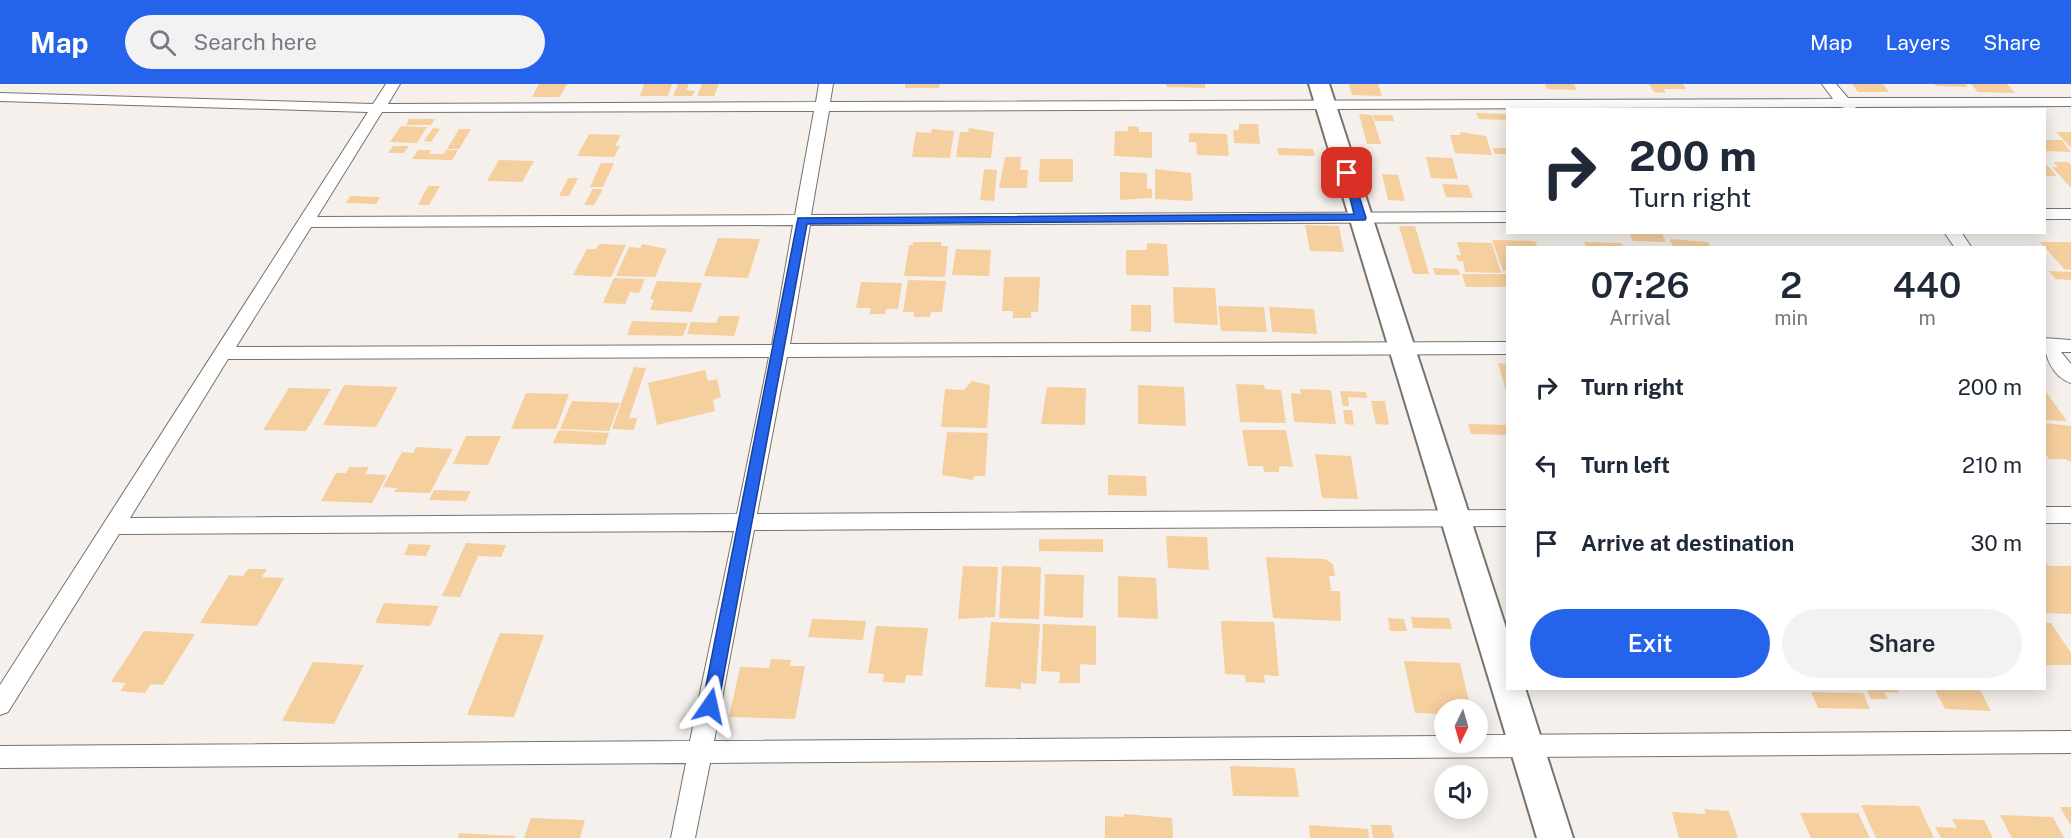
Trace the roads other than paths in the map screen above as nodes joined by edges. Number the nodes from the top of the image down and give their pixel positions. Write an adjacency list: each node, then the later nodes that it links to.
1 (8, 84): 5 (street)
2 (393, 84): 11 (street)
3 (826, 84): 10 (street)
4 (1829, 84): 9 (street)
5 (0, 92)
6 (1323, 95): 9 (street); 10 (street); 15 (main road)
7 (0, 97): 11 (street)
8 (2071, 102): 9 (street)
9 (1848, 106)
10 (822, 107): 11 (street); 16 (street)
11 (378, 108): 17 (street)
12 (2046, 214): 13 (street)
13 (2071, 214)
14 (1506, 217): 15 (street)
15 (1361, 218): 16 (street); 21 (main road)
16 (802, 220): 17 (street); 23 (street)
17 (306, 222): 24 (street)
18 (2046, 346): 19 (street)
19 (2071, 346)
20 (2046, 347): 25 (street)
21 (1401, 348): 22 (street); 23 (street); 28 (main road)
22 (1506, 348)
23 (780, 349): 24 (street); 30 (street)
24 (223, 352): 31 (street)
25 (2071, 376)
26 (2046, 515): 27 (street)
27 (2071, 515)
28 (1455, 518): 29 (street); 30 (street); 32 (main road)
29 (1506, 518)
30 (746, 522): 31 (street); 37 (street)
31 (114, 526): 34 (street)
32 (1506, 682)
33 (1509, 690): 36 (main road)
34 (0, 705)
35 (2071, 742): 36 (street)
36 (1526, 746): 37 (street); 40 (main road)
37 (700, 752): 38 (street); 39 (street)
38 (0, 757)
39 (683, 838)
40 (1555, 838)

